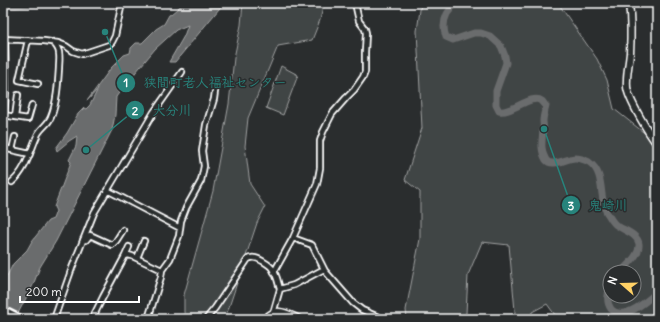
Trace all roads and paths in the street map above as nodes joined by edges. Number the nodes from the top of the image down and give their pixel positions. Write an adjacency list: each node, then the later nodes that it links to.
1 (122, 3): 6 (street)
2 (355, 3): 24 (street)
3 (629, 3): 16 (street)
4 (4, 39): 5 (street); 12 (street)
5 (28, 40): 6 (street); 8 (street)
6 (53, 42): 19 (street)
7 (182, 72): 21 (street)
8 (38, 84)
9 (216, 84): 22 (street)
10 (18, 96): 13 (street)
11 (32, 105): 13 (street)
12 (4, 115): 13 (street); 14 (street)
13 (15, 116)
14 (3, 133)
15 (15, 137): 18 (street)
16 (657, 144)
17 (3, 148): 18 (street)
18 (12, 150): 19 (street)
19 (30, 154): 20 (street)
20 (12, 182)
21 (107, 190): 22 (street); 25 (street)
22 (180, 228): 31 (street)
23 (123, 230): 25 (street)
24 (293, 238): 30 (street); 32 (street)
25 (83, 240): 37 (street)
26 (144, 241): 29 (street)
27 (129, 248): 28 (street)
28 (125, 256): 29 (street); 38 (street)
29 (137, 258): 31 (street)
30 (324, 269): 33 (street); 43 (street)
31 (162, 270): 39 (street)
32 (274, 272): 33 (street); 40 (street)
33 (280, 289): 35 (street)
34 (3, 309): 36 (street)
35 (275, 313): 41 (main road); 42 (main road)
36 (23, 319)
37 (54, 319)
38 (92, 319)
39 (148, 319)
40 (206, 319)
41 (266, 319)
42 (298, 319)
43 (383, 319)

